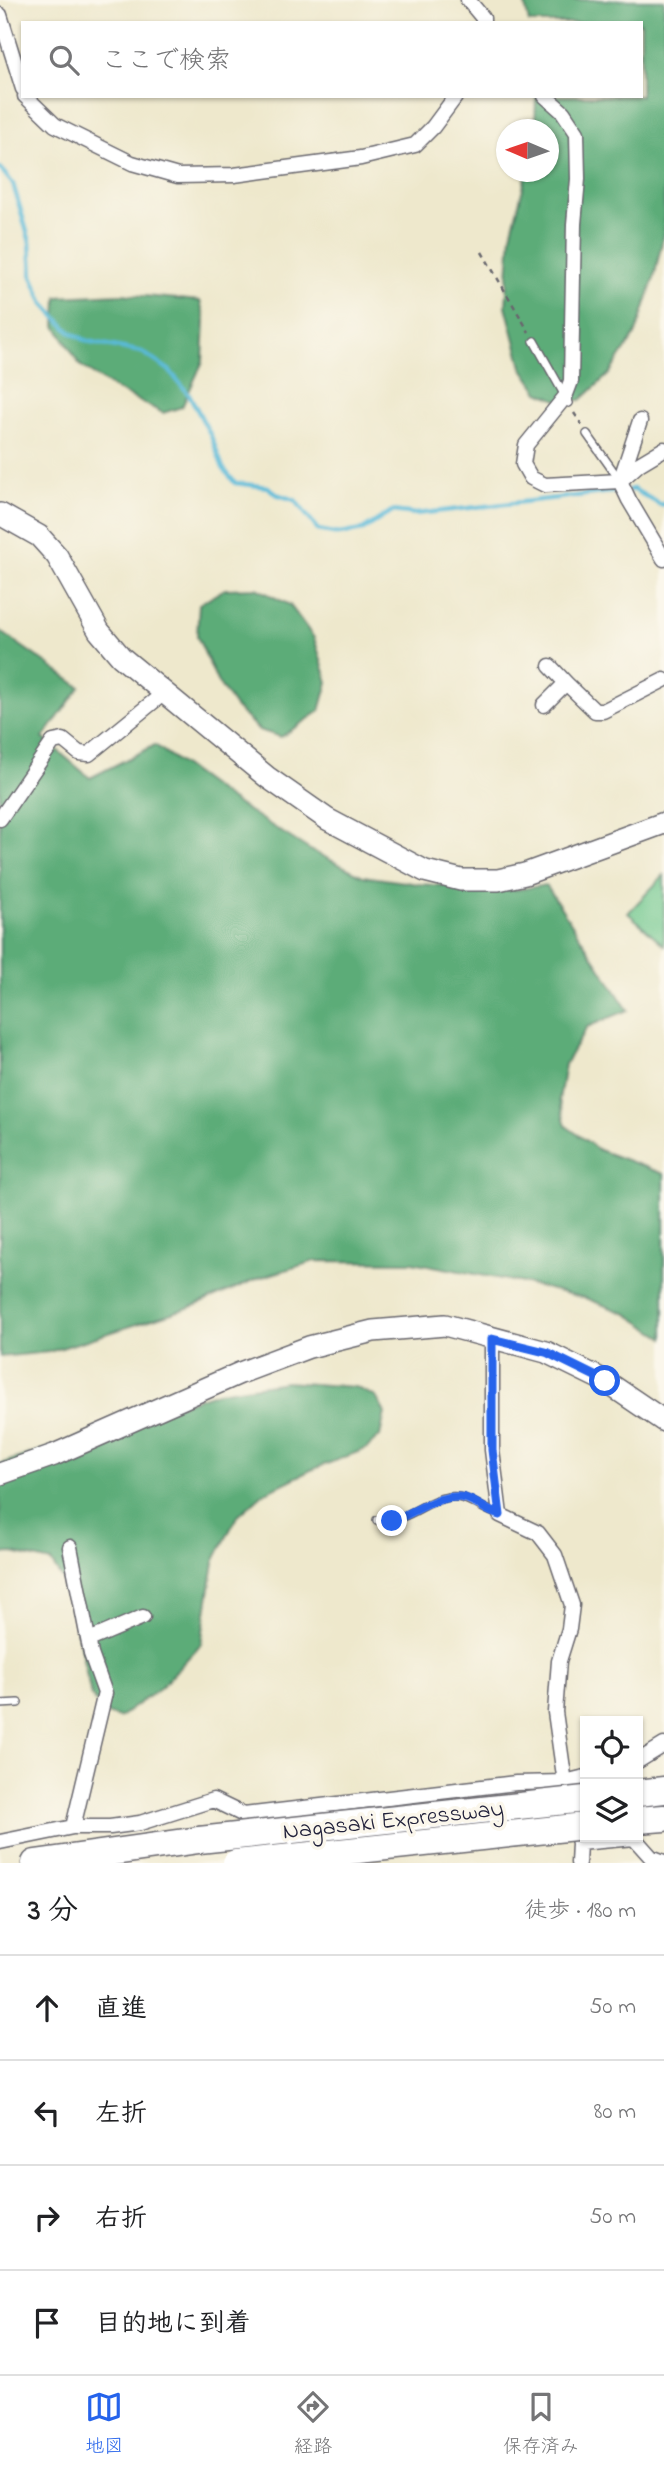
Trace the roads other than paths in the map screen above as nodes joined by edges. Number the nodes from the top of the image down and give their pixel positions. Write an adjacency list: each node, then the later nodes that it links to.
1 (468, 0): 3 (street)
2 (0, 15): 4 (street)
3 (483, 21)
4 (21, 83)
5 (27, 98): 6 (street)
6 (455, 98)
7 (547, 98): 9 (street)
8 (534, 341): 9 (lane)
9 (567, 400): 13 (street)
10 (640, 421): 13 (street)
11 (587, 434): 13 (lane)
12 (664, 449): 13 (street)
13 (621, 482): 15 (street)
14 (0, 513): 19 (street)
15 (664, 559)
16 (550, 666): 18 (street)
17 (664, 680): 18 (street)
18 (566, 683): 20 (street)
19 (164, 693): 21 (street); 22 (street)
20 (544, 705)
21 (0, 818)
22 (664, 823)
23 (492, 1339): 24 (street); 25 (street); 26 (street)
24 (664, 1421)
25 (3, 1477)
26 (500, 1515): 27 (lane); 36 (street)
27 (376, 1520)
28 (70, 1547): 30 (street)
29 (144, 1617): 30 (street)
30 (89, 1640): 41 (street)
31 (18, 1703): 32 (lane)
32 (0, 1704)
33 (664, 1745): 34 (street)
34 (643, 1757)
35 (580, 1778): 36 (street)
36 (565, 1782): 38 (street); 42 (street)
37 (580, 1800): 48 (highway, Nagasaki Expressway, bridge)
38 (315, 1806): 41 (street); 50 (street)
39 (664, 1818): 40 (highway)
40 (643, 1820)
41 (73, 1827): 44 (street)
42 (580, 1828)
43 (580, 1834): 49 (highway, Nagasaki Expressway, bridge)
44 (0, 1842)
45 (581, 1842): 51 (street)
46 (638, 1842): 47 (street)
47 (664, 1862)
48 (35, 1863)
49 (236, 1863)
50 (292, 1863)
51 (578, 1863)

